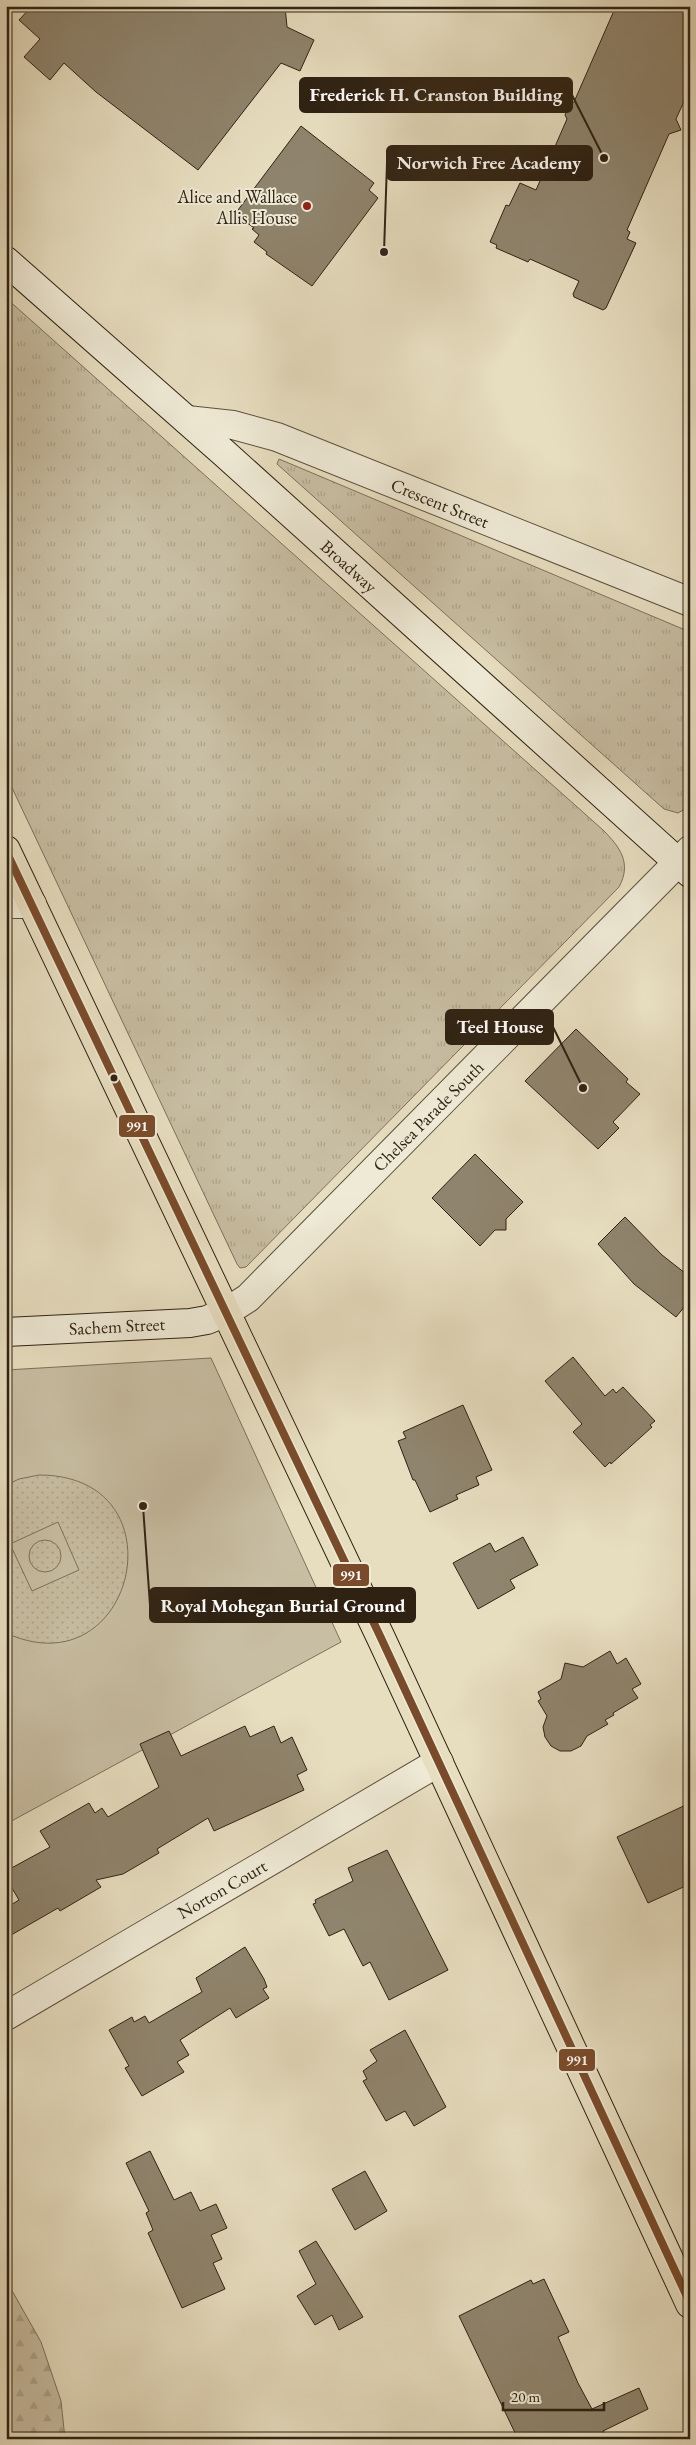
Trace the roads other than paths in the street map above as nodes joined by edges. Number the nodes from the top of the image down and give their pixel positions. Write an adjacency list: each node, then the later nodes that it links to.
1 (6, 261): 2 (street, Broadway)
2 (186, 420): 3 (street, Crescent Street); 5 (street, Broadway)
3 (690, 602)
4 (6, 850): 6 (highway)
5 (686, 862): 7 (street, Chelsea Parade South)
6 (19, 904): 7 (highway)
7 (226, 1312): 8 (street, Sachem Street); 9 (highway)
8 (6, 1332)
9 (438, 1762): 10 (street, Norton Court); 11 (highway)
10 (6, 2016)
11 (690, 2304)

